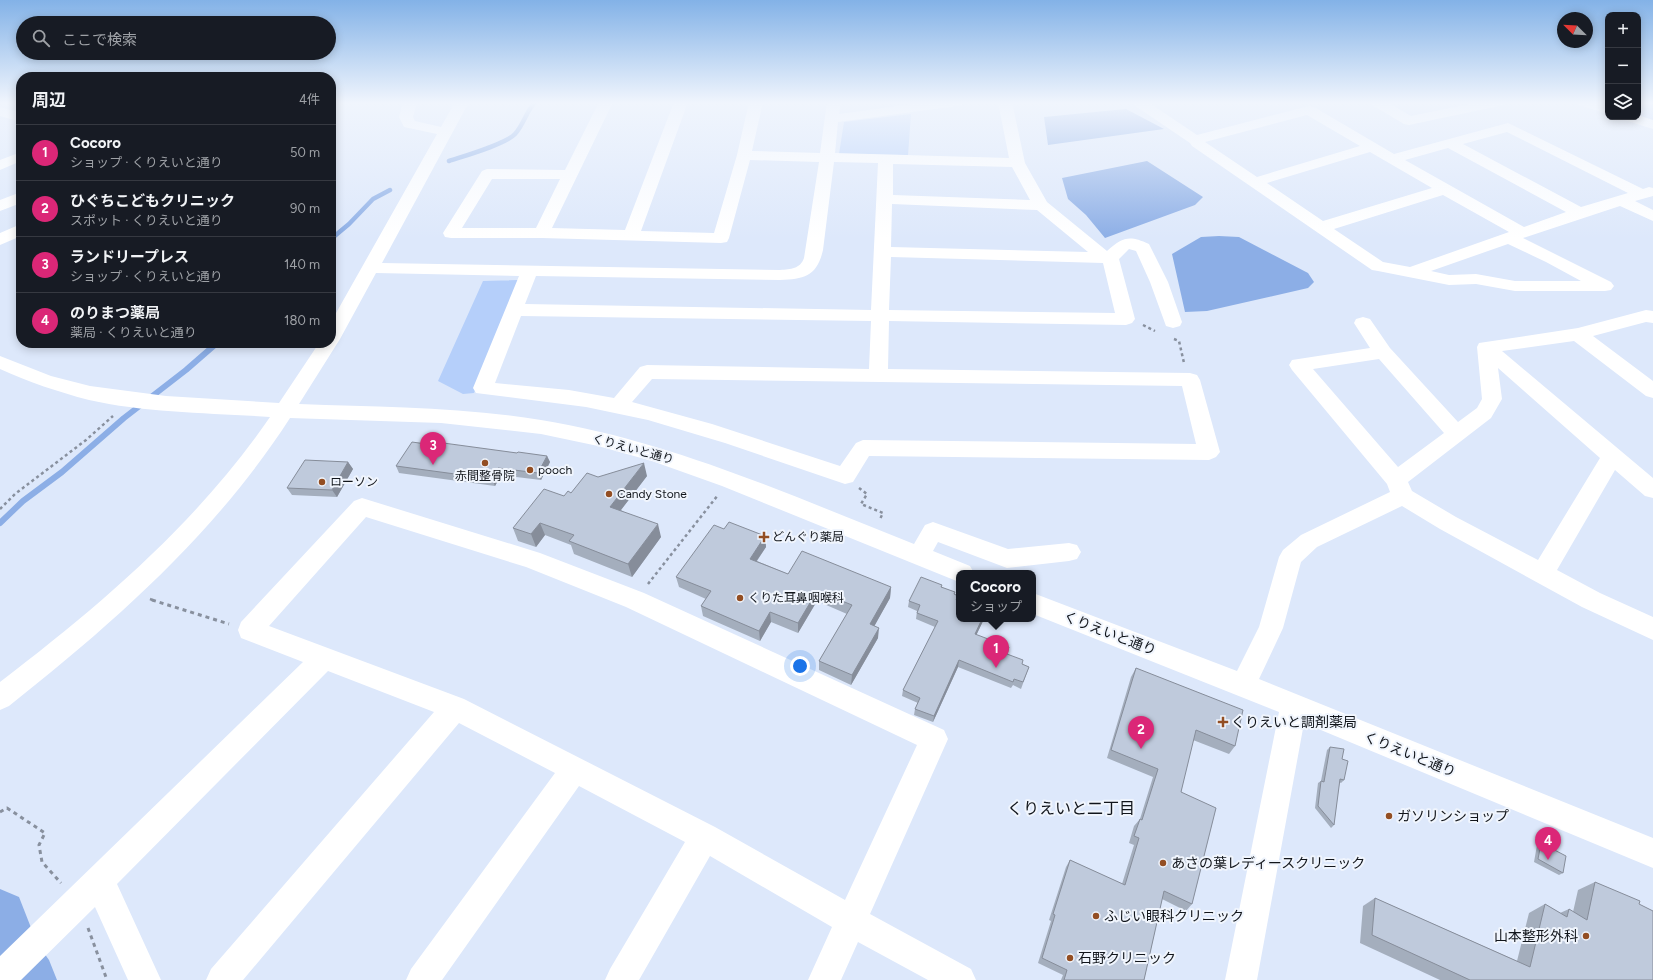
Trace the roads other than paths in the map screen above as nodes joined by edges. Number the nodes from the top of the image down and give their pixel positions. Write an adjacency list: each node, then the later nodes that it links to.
1 (436, 148): 39 (street)
2 (583, 148): 20 (street)
3 (664, 148): 34 (street)
4 (746, 148): 13 (street)
5 (827, 148): 14 (street)
6 (1014, 148): 18 (street)
7 (1204, 148): 21 (street)
8 (1370, 148): 21 (street)
9 (1373, 148): 16 (street)
10 (1433, 148): 16 (street)
11 (1459, 148): 29 (street)
12 (1552, 148): 23 (street)
13 (744, 155): 14 (street); 34 (street)
14 (826, 157): 17 (street); 40 (street)
15 (16, 158): 19 (street)
16 (1392, 159): 22 (street)
17 (886, 160): 18 (street); 25 (street)
18 (1017, 163): 27 (street)
19 (0, 165)
20 (570, 175): 33 (street); 33 (street)
21 (1255, 182): 31 (street)
22 (1445, 189): 31 (street); 35 (street)
23 (1647, 193): 26 (street)
24 (16, 199): 28 (street)
25 (885, 200): 27 (street); 37 (street)
26 (1621, 200): 29 (street); 30 (street)
27 (1041, 204): 38 (street)
28 (0, 206)
29 (1579, 213): 35 (street)
30 (1653, 216)
31 (1322, 227): 41 (street)
32 (16, 232): 36 (street)
33 (542, 233): 34 (street)
34 (631, 236)
35 (1515, 236): 41 (street); 41 (street)
36 (0, 240)
37 (882, 252): 38 (street); 43 (street)
38 (1108, 258): 43 (street); 47 (street)
39 (370, 268): 40 (street); 46 (street)
40 (530, 270): 42 (street)
41 (1411, 272)
42 (516, 310): 43 (street); 55 (street)
43 (880, 316): 53 (street)
44 (1653, 317): 48 (street)
45 (1363, 323): 51 (street)
46 (336, 330)
47 (1172, 330)
48 (1578, 334): 49 (street); 54 (street)
49 (1486, 347): 57 (street); 58 (street)
50 (325, 348): 56 (street)
51 (1383, 352): 57 (street); 59 (street)
52 (0, 362): 56 (street, くりえいと通り)
53 (878, 375): 55 (street); 55 (street)
54 (1653, 391)
55 (618, 406)
56 (286, 411): 62 (street, くりえいと通り); 69 (street)
57 (1456, 433): 59 (street)
58 (1612, 456): 60 (street); 64 (street)
59 (1399, 488): 64 (street); 68 (street)
60 (1653, 490)
61 (1069, 552): 62 (street)
62 (919, 555): 63 (street, くりえいと通り)
63 (956, 570)
64 (1542, 574): 66 (street)
65 (1036, 603): 68 (street, くりえいと通り)
66 (1653, 629)
67 (323, 659): 71 (street); 75 (street); 76 (street)
68 (1243, 685): 70 (street, くりえいと通り)
69 (0, 698)
70 (1294, 706): 74 (street, くりえいと通り); 84 (street)
71 (455, 708): 72 (street); 79 (street)
72 (575, 769): 73 (street); 80 (street)
73 (705, 838): 76 (street); 81 (street)
74 (1653, 853)
75 (99, 880): 77 (street); 78 (street)
76 (851, 921): 82 (street); 83 (street)
77 (0, 978)
78 (145, 980)
79 (222, 980)
80 (422, 980)
81 (621, 980)
82 (824, 980)
83 (960, 980)
84 (1241, 980)

